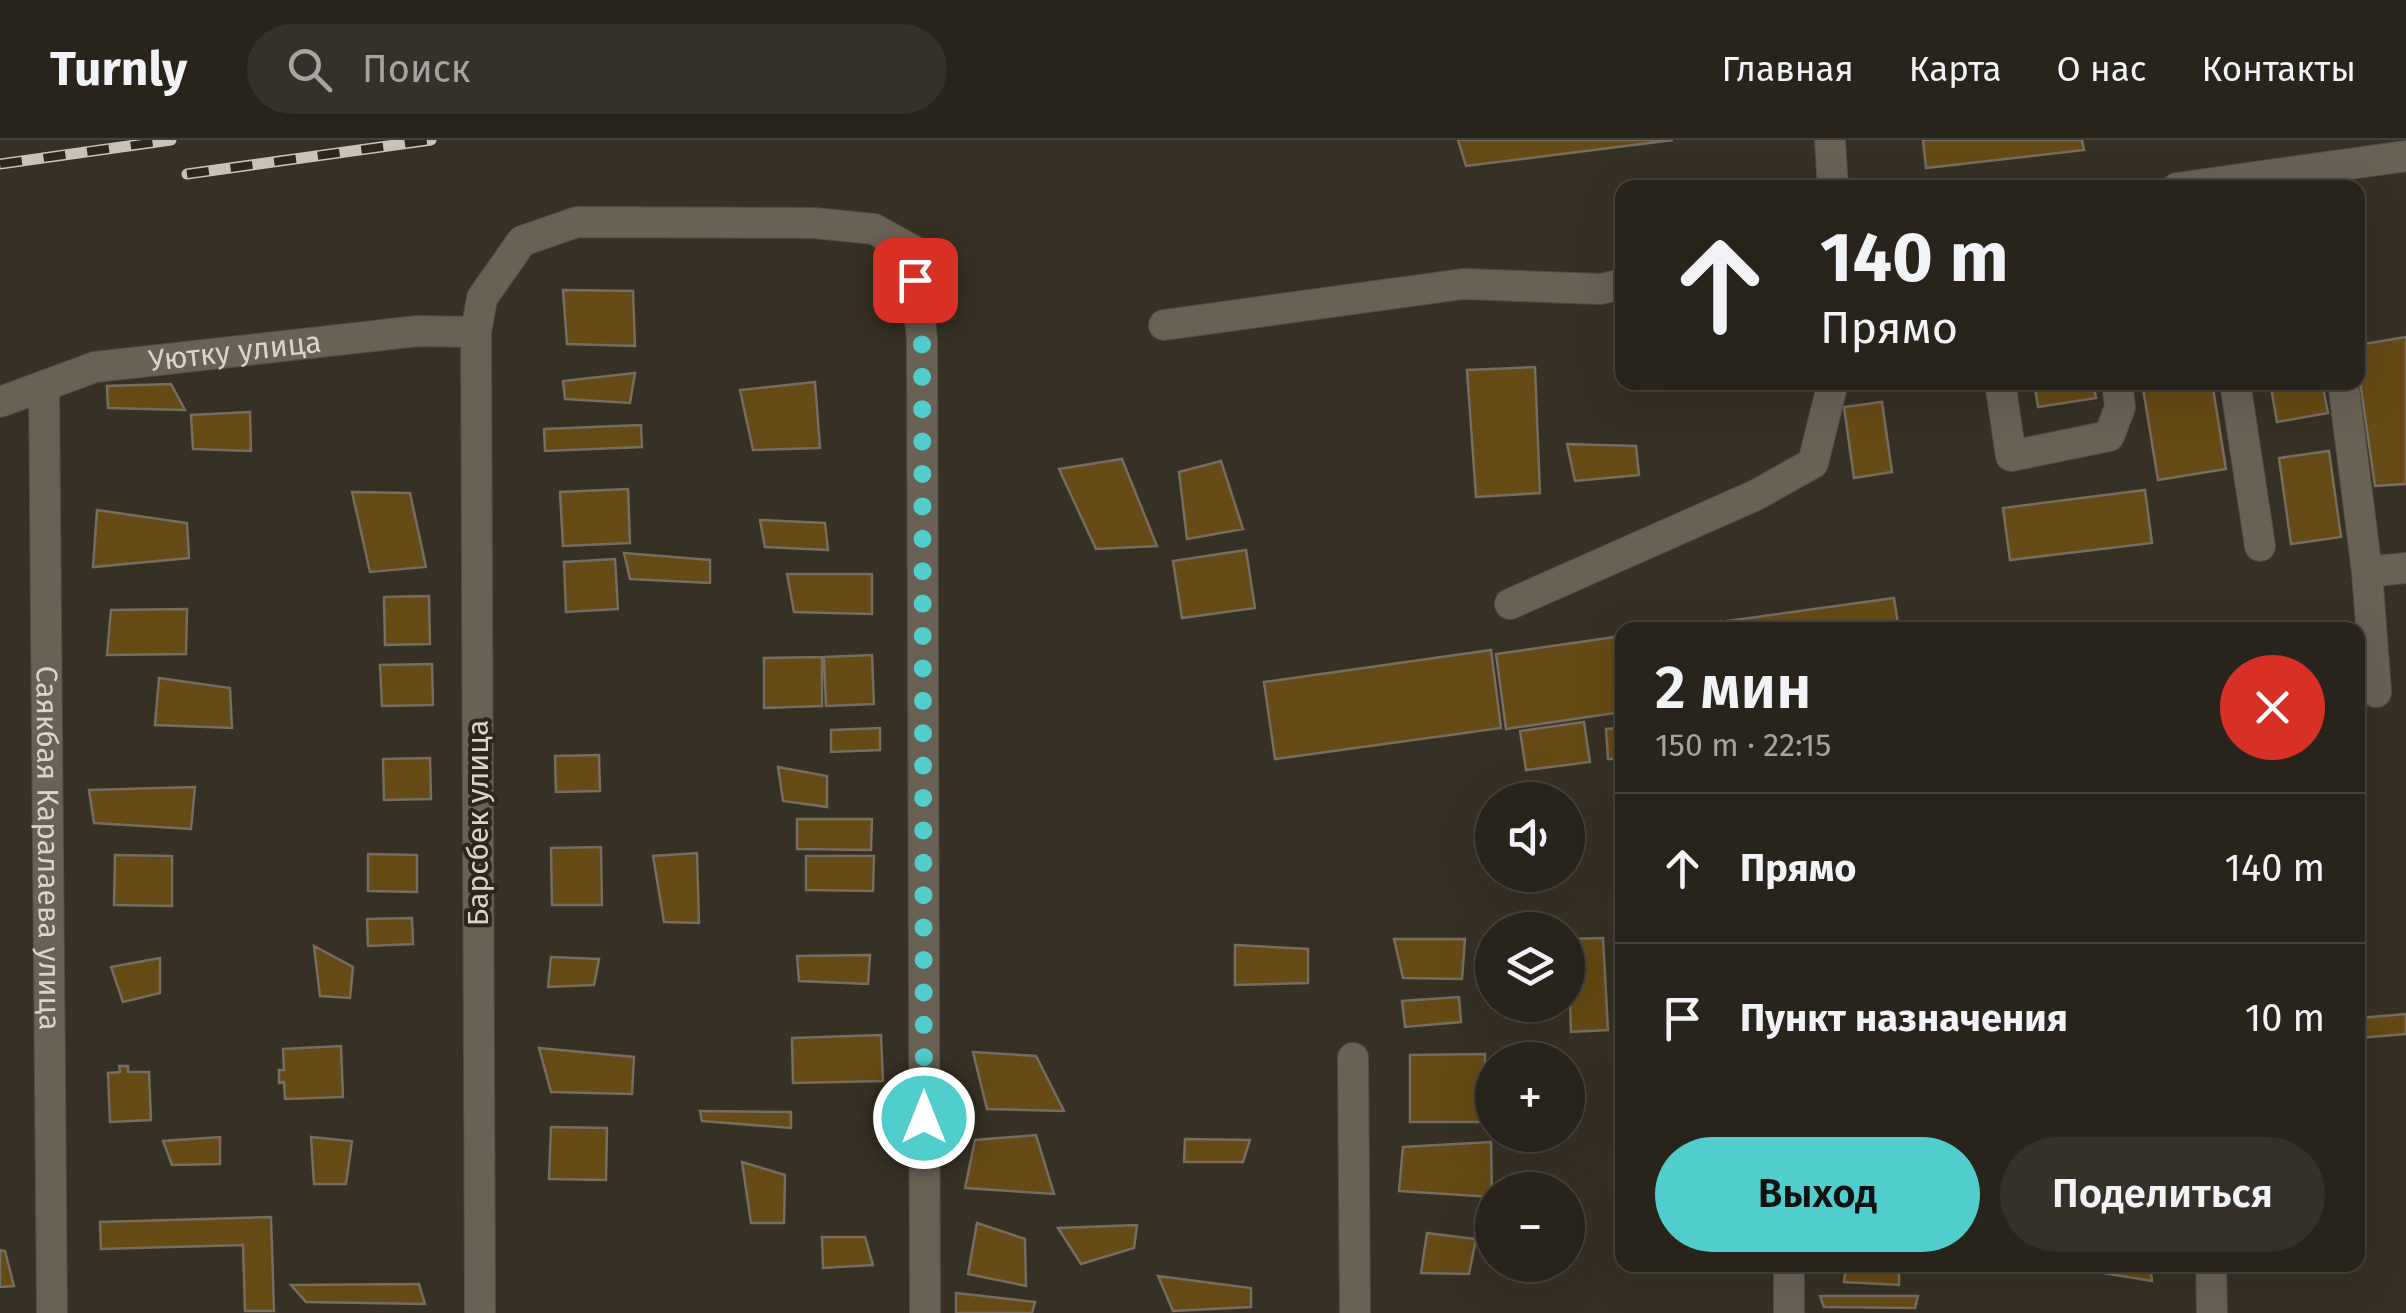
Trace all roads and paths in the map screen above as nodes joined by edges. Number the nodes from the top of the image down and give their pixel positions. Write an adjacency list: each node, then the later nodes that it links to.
1 (1830, 140): 4 (street)
2 (2406, 156): 3 (street)
3 (2317, 178): 5 (street)
4 (1832, 180)
5 (2286, 180)
6 (1615, 286): 7 (street)
7 (1164, 325)
8 (476, 332): 9 (street, Уютку улица); 25 (street, Барсбек улица); 26 (street, Барсбек улица)
9 (44, 386): 15 (street, Уютку улица); 24 (street, Саякбая Каралаева улица)
10 (1831, 390): 19 (street)
11 (2001, 390): 12 (street)
12 (2118, 390)
13 (2235, 390): 16 (street)
14 (2344, 390): 18 (street)
15 (0, 402)
16 (2260, 546)
17 (2406, 568): 18 (street)
18 (2367, 572): 20 (street)
19 (1510, 604)
20 (2376, 692)
21 (1353, 1058): 27 (street)
22 (1788, 1272): 28 (street)
23 (2210, 1272): 29 (street)
24 (52, 1313)
25 (480, 1313)
26 (925, 1313)
27 (1355, 1313)
28 (1789, 1313)
29 (2212, 1313)

